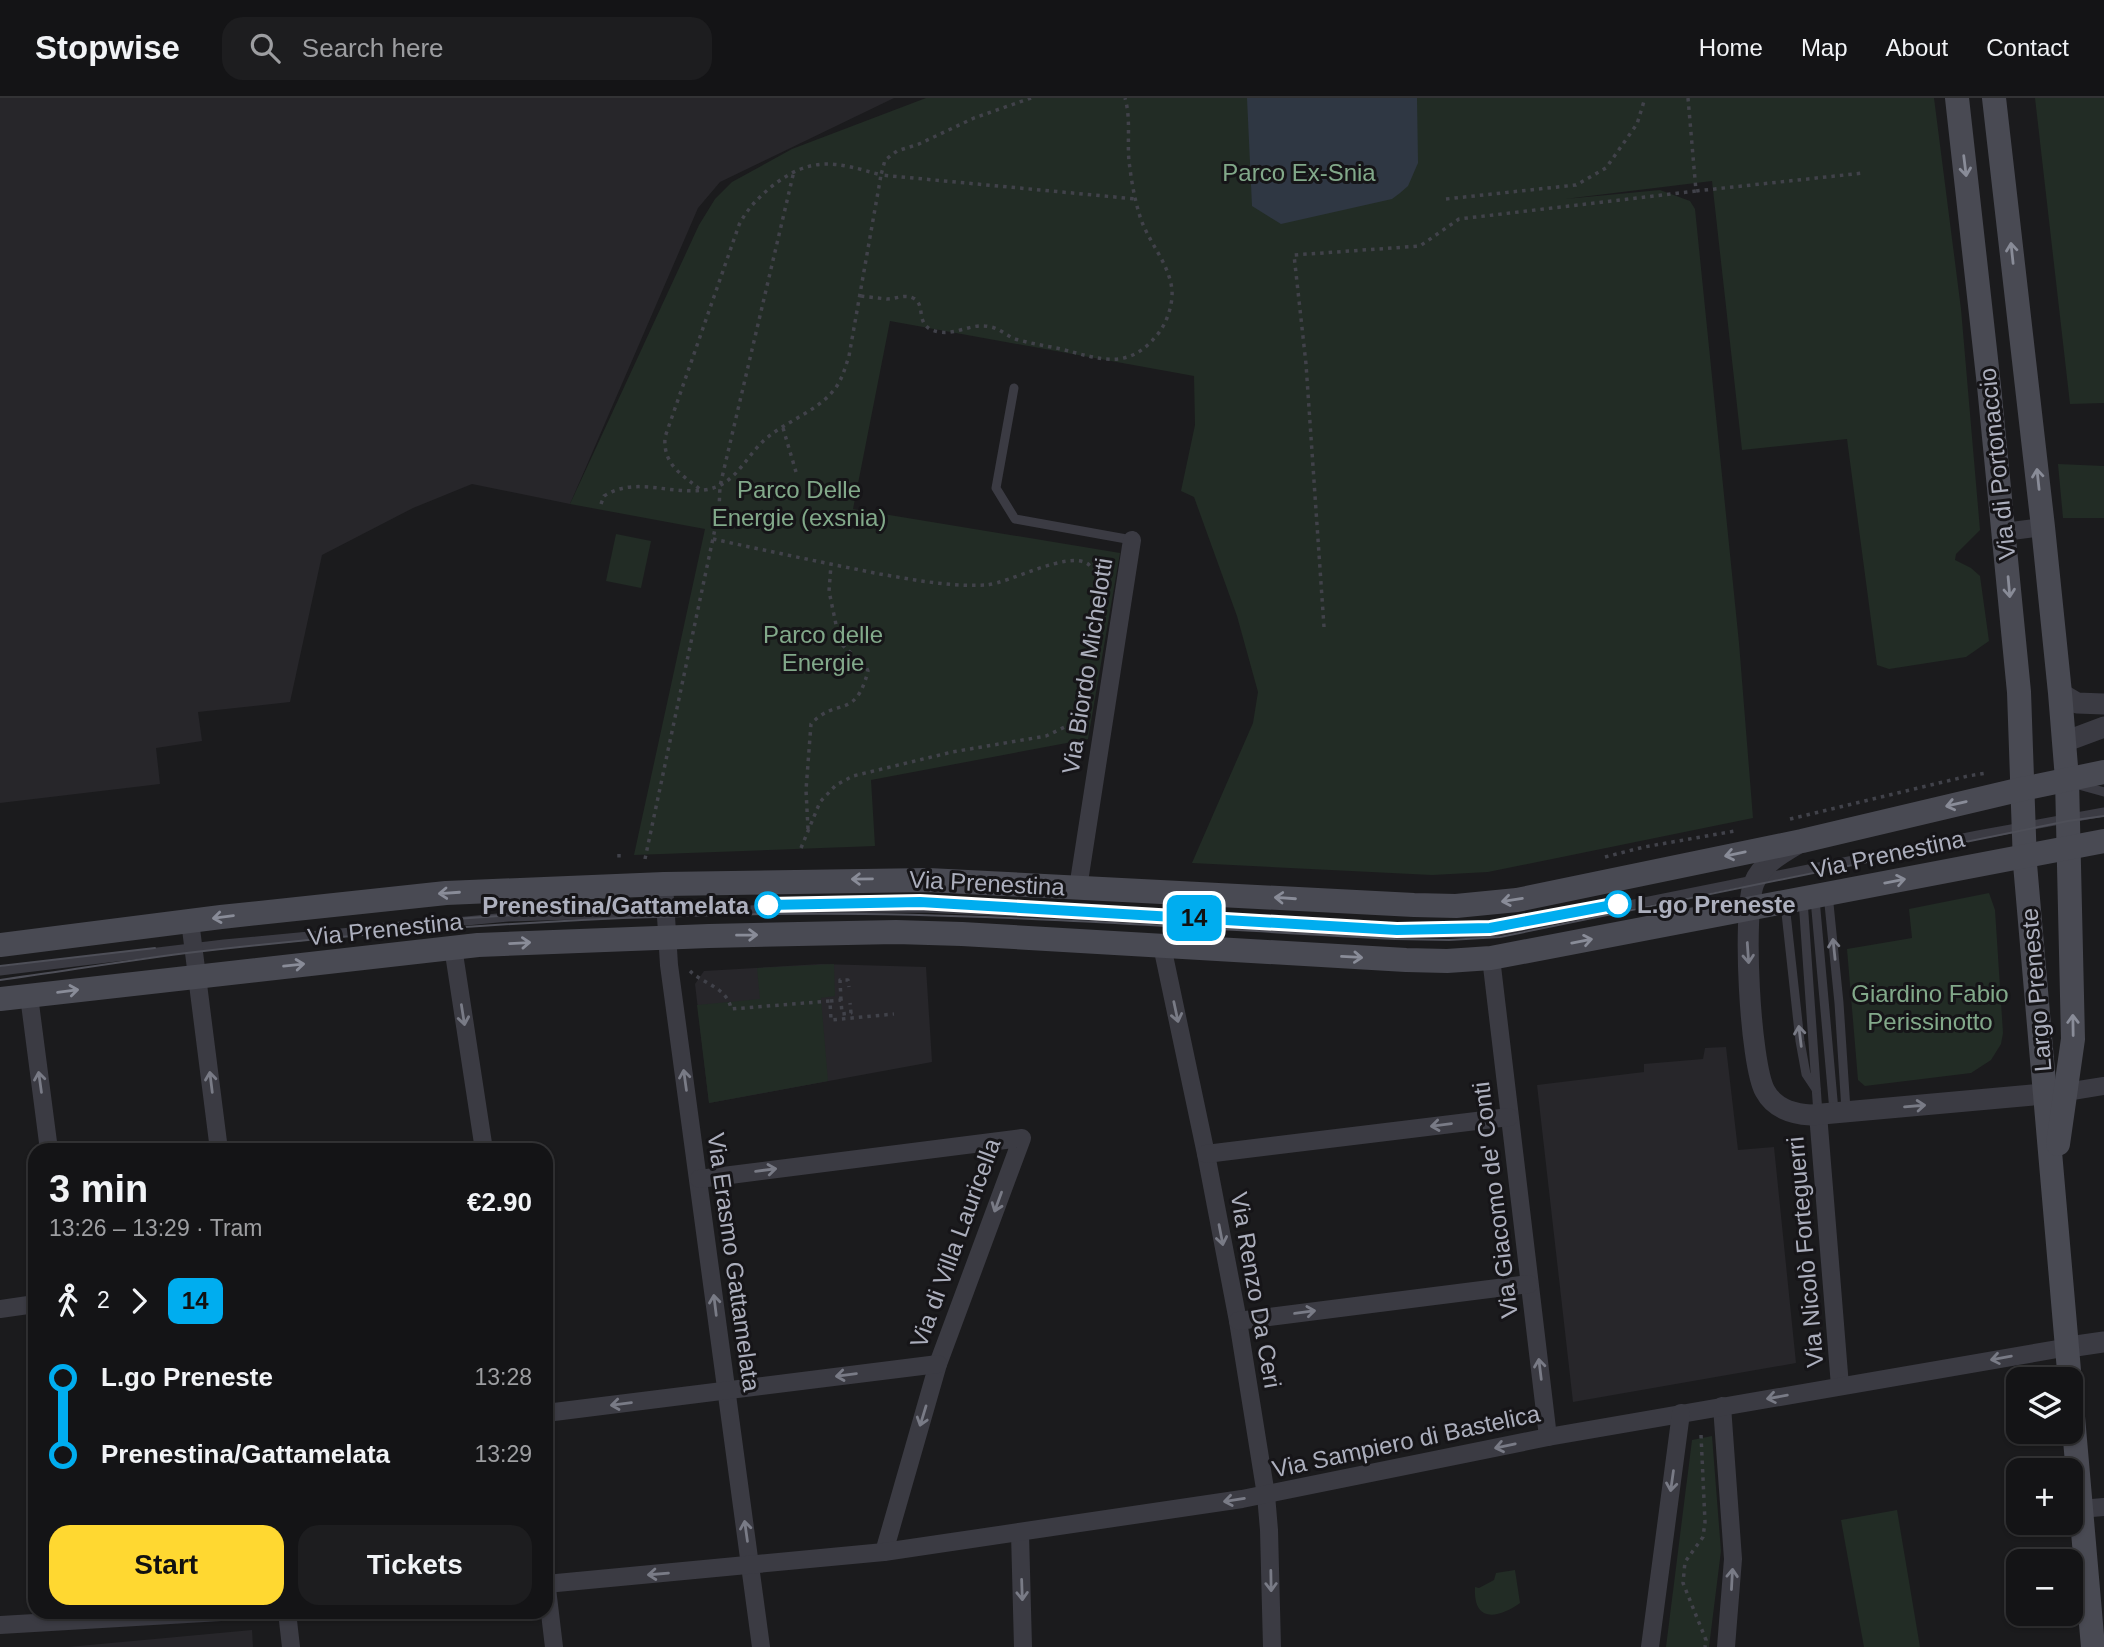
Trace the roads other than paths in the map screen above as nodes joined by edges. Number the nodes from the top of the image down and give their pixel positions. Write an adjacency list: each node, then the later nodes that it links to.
1 (1957, 98): 5 (main road, Via di Portonaccio, one-way to 5)
2 (1994, 98): 4 (main road, Via di Portonaccio, one-way to 2)
3 (1014, 388): 6 (lane, Via Biordo Michelotti)
4 (2043, 527): 5 (street); 7 (main road, Via di Portonaccio)
5 (2004, 532): 13 (main road, Via di Portonaccio, one-way to 13)
6 (1132, 540): 24 (street, Via Biordo Michelotti)
7 (2060, 693): 8 (street); 10 (main road, Via di Portonaccio)
8 (2104, 704)
9 (2104, 727): 10 (street)
10 (2064, 742): 12 (main road, Via di Portonaccio)
11 (2104, 772): 12 (main road)
12 (2067, 779): 13 (main road); 14 (lane); 16 (main road, Via di Portonaccio)
13 (2022, 789): 17 (main road, Via di Portonaccio); 18 (main road, one-way to 18)
14 (2104, 792)
15 (2104, 812): 16 (lane, Via Prenestina)
16 (2068, 821): 17 (lane, Via Prenestina); 20 (main road, Largo Preneste)
17 (2024, 829): 21 (main road, Largo Preneste); 22 (lane, Via Prenestina)
18 (1801, 841): 22 (street); 24 (main road, Via Prenestina, one-way to 24)
19 (2104, 841): 20 (main road)
20 (2068, 847): 21 (main road); 42 (main road, Largo Preneste, one-way to 20)
21 (2025, 856): 25 (main road, one-way to 21); 42 (main road, Largo Preneste)
22 (1755, 881): 26 (street, Largo Preneste); 29 (lane, Via Prenestina)
23 (664, 884): 24 (main road, Via Prenestina, one-way to 23); 27 (street, Via Erasmo Gattamelata); 28 (main road, Via Prenestina, one-way to 28)
24 (1078, 888)
25 (1807, 898): 26 (main road); 41 (lane); 41 (lane, one-way to 25); 43 (lane, one-way to 25)
26 (1749, 908): 35 (main road, one-way to 26); 43 (street, Largo Preneste, one-way to 43)
27 (665, 912): 29 (lane, Via Prenestina); 30 (street, Via Erasmo Gattamelata); 33 (lane, Via Prenestina)
28 (190, 921): 31 (main road, Via Prenestina); 33 (street)
29 (1489, 933): 35 (lane)
30 (667, 937): 32 (main road, Via Prenestina, one-way to 32); 34 (main road, Via Prenestina, one-way to 30); 49 (street, Via Erasmo Gattamelata, one-way to 30)
31 (0, 944)
32 (1162, 946): 35 (main road, Via Prenestina, one-way to 35); 48 (street, Via Renzo Da Ceri, one-way to 48)
33 (193, 947): 36 (lane, Via Prenestina); 37 (street)
34 (453, 947): 37 (main road, Via Prenestina, one-way to 34); 47 (street, one-way to 47)
35 (1491, 958): 44 (street, Via Giacomo de' Conti)
36 (0, 971)
37 (197, 976): 38 (main road, Via Prenestina, one-way to 37); 46 (street, one-way to 37)
38 (29, 996): 39 (main road, Via Prenestina); 45 (street, one-way to 38)
39 (0, 999)
40 (2104, 1086): 42 (street, Largo Preneste)
41 (1816, 1091): 43 (lane)
42 (2055, 1093): 43 (street, Largo Preneste, one-way to 42); 55 (main road)
43 (1833, 1113): 57 (street, Via Nicolò Forteguerri)
44 (1509, 1117): 48 (street, one-way to 48); 50 (street, Via Giacomo de' Conti)
45 (48, 1143)
46 (218, 1143)
47 (483, 1143)
48 (1206, 1154): 53 (street, Via Renzo Da Ceri, one-way to 53)
49 (699, 1179): 56 (street, Via di Villa Lauricella, one-way to 56); 58 (street, Via Erasmo Gattamelata, one-way to 49)
50 (1529, 1284): 53 (street, one-way to 50); 62 (street, Via Giacomo de' Conti, one-way to 50)
51 (28, 1305): 52 (street)
52 (0, 1310)
53 (1238, 1321): 63 (street, Via Renzo Da Ceri)
54 (2104, 1342): 55 (street)
55 (2069, 1348): 57 (street, Via Sampiero di Bastelica, one-way to 57); 64 (main road)
56 (938, 1364): 58 (street, one-way to 58); 66 (street, Via di Villa Lauricella, one-way to 66)
57 (1840, 1386): 59 (street, Via Sampiero di Bastelica, one-way to 59)
58 (726, 1390): 60 (street, one-way to 60); 67 (street, Via Erasmo Gattamelata, one-way to 58)
59 (1722, 1406): 61 (street, Via Sampiero di Bastelica); 79 (street, one-way to 59)
60 (553, 1412)
61 (1681, 1413): 62 (street, Via Sampiero di Bastelica); 78 (street, one-way to 78)
62 (1548, 1437): 63 (street, Via Sampiero di Bastelica, one-way to 63)
63 (1266, 1495): 65 (street, Via Sampiero di Bastelica, one-way to 65); 77 (street, Via Renzo Da Ceri, one-way to 77)
64 (2092, 1508): 80 (main road)
65 (1020, 1533): 66 (street, Via Sampiero di Bastelica); 76 (street, one-way to 76)
66 (884, 1552): 67 (street, Via Sampiero di Bastelica)
67 (750, 1566): 68 (street, Via Sampiero di Bastelica, one-way to 68); 75 (street, Via Erasmo Gattamelata)
68 (553, 1582)
69 (102, 1619): 72 (street)
70 (288, 1619): 73 (street)
71 (551, 1619): 74 (street)
72 (0, 1625)
73 (291, 1647)
74 (555, 1647)
75 (761, 1647)
76 (1023, 1647)
77 (1272, 1647)
78 (1650, 1647)
79 (1726, 1647)
80 (2093, 1647)

